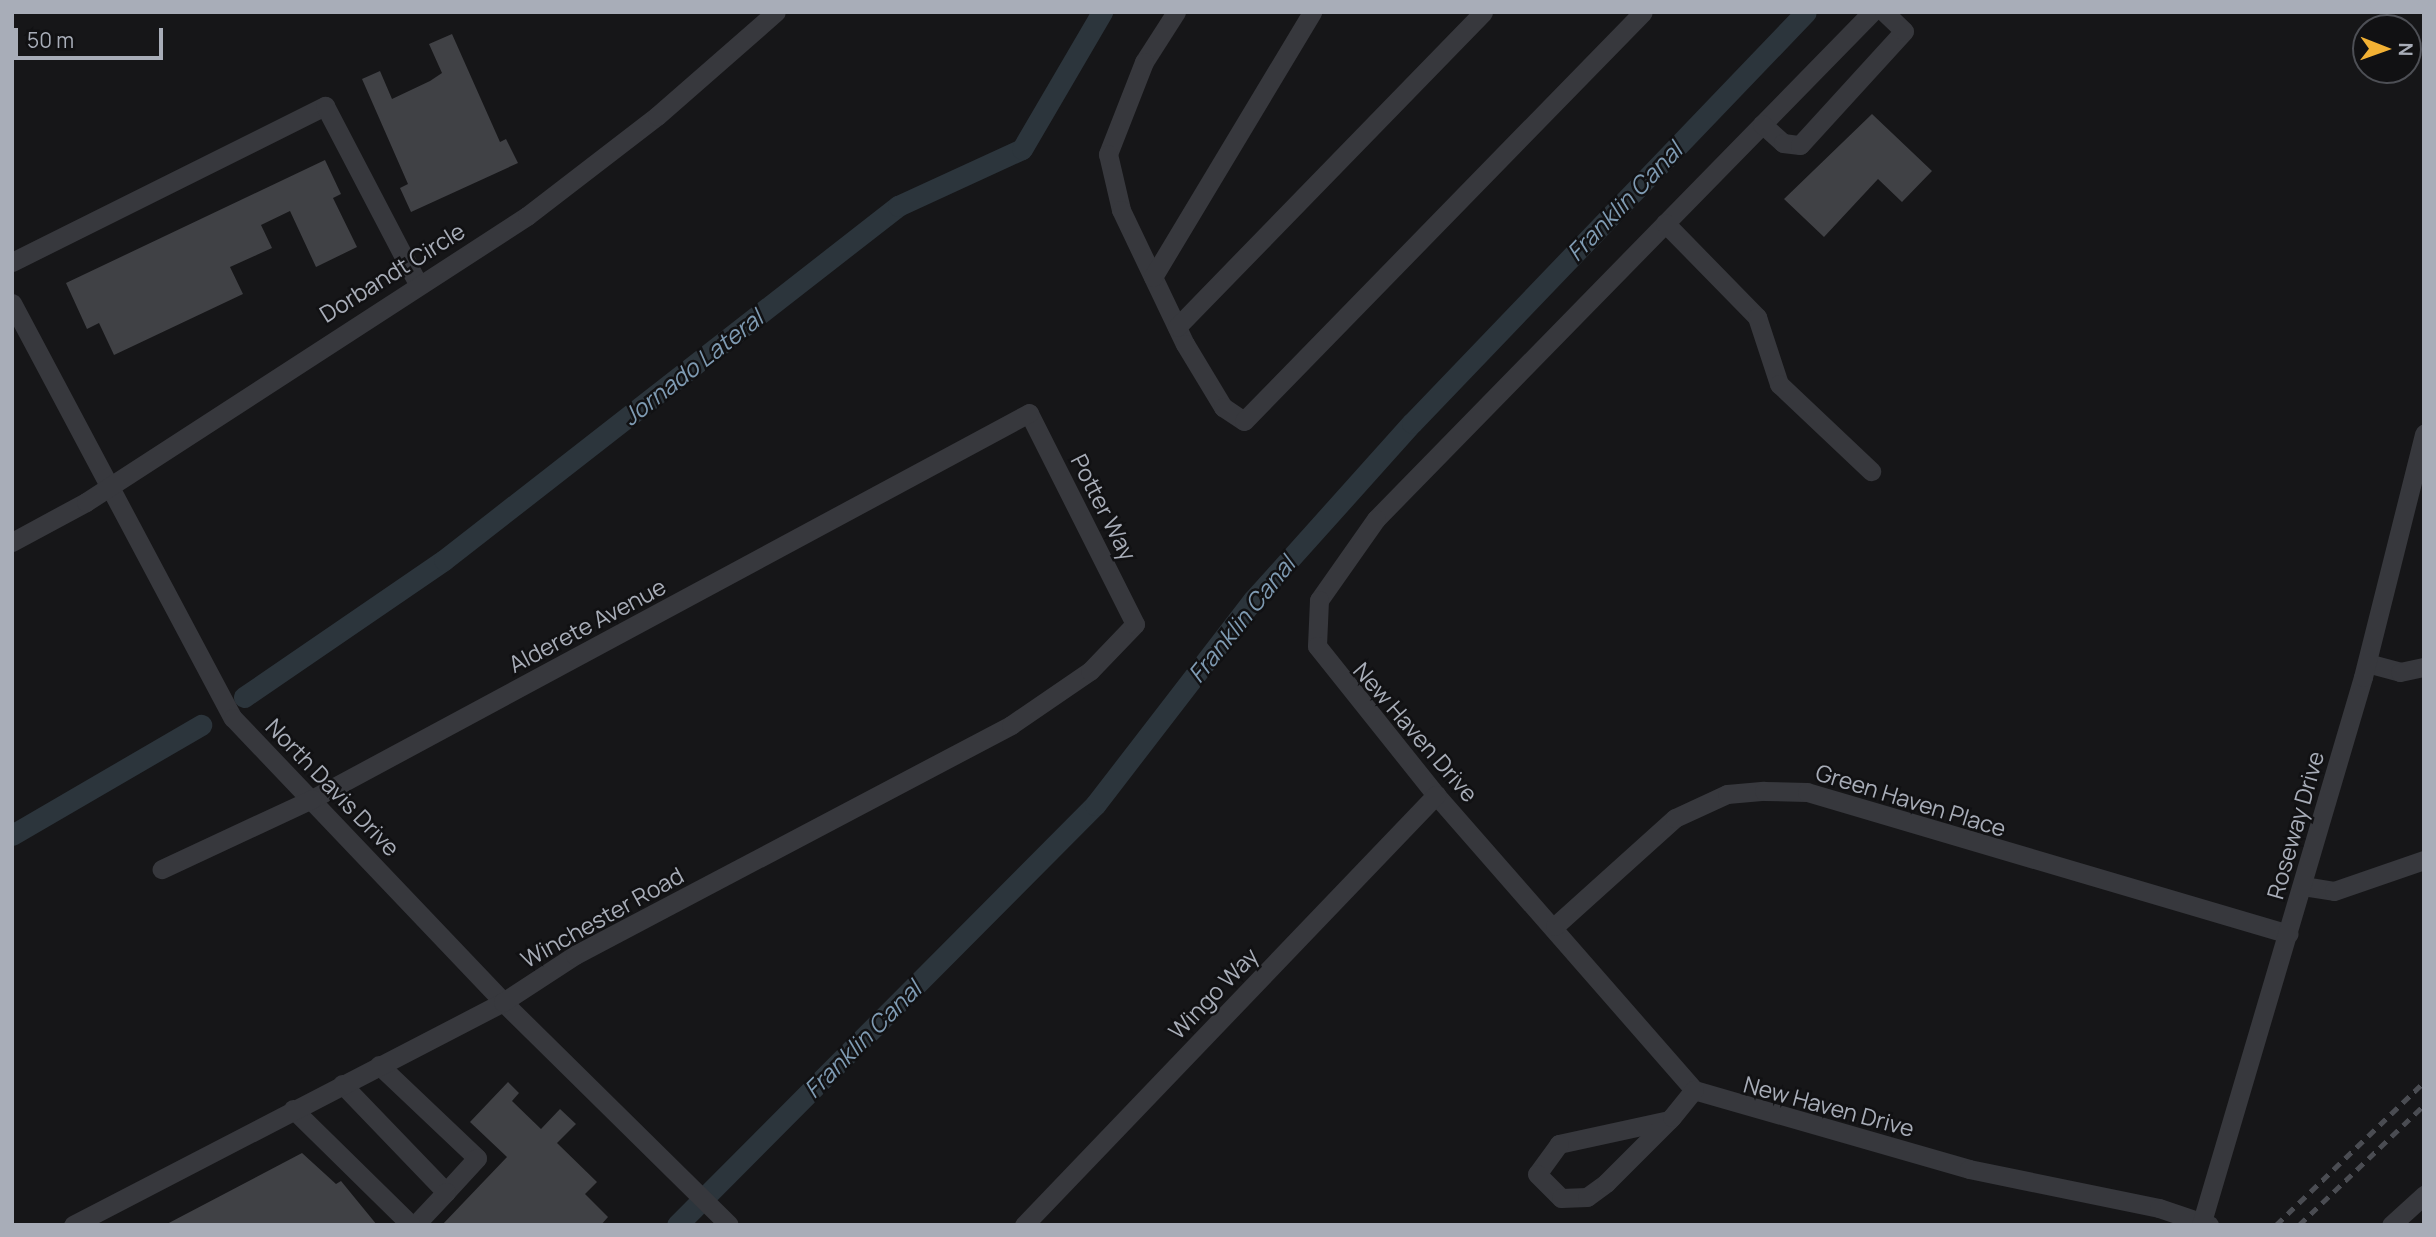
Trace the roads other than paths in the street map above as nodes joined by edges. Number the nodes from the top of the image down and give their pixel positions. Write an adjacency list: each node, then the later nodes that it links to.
1 (776, 12): 12 (street, Dorbandt Circle)
2 (1176, 12): 11 (street)
3 (1312, 12): 11 (street)
4 (1483, 12): 14 (street)
5 (1643, 12): 14 (street)
6 (1872, 12): 8 (street, New Haven Drive)
7 (1884, 12): 8 (street)
8 (1762, 124): 9 (street, New Haven Drive)
9 (1665, 223): 17 (street); 23 (street, New Haven Drive)
10 (12, 262): 12 (street)
11 (1153, 277): 14 (street)
12 (418, 284): 18 (street, Dorbandt Circle)
13 (12, 303): 18 (street, North Davis Drive)
14 (1177, 327)
15 (1029, 413): 20 (street, Potter Way); 24 (street, Alderete Avenue)
16 (2424, 435): 21 (street, Roseway Drive)
17 (1871, 471)
18 (106, 483): 19 (street, Dorbandt Circle); 24 (street, North Davis Drive)
19 (12, 542)
20 (1135, 624): 30 (street, Winchester Road)
21 (2367, 663): 22 (street); 27 (street, Roseway Drive)
22 (2424, 667)
23 (1436, 795): 28 (street, New Haven Drive); 42 (street, Wingo Way)
24 (312, 799): 26 (street, Alderete Avenue); 30 (street, North Davis Drive)
25 (2424, 860): 27 (street)
26 (162, 869)
27 (2303, 886): 29 (street, Roseway Drive)
28 (1555, 926): 29 (street, Green Haven Place); 33 (street, New Haven Drive)
29 (2289, 934): 39 (street, Roseway Drive)
30 (503, 1002): 31 (street, Winchester Road); 38 (street, North Davis Drive)
31 (379, 1065): 32 (street, Winchester Road); 36 (street)
32 (342, 1084): 34 (street, Winchester Road); 36 (street)
33 (1694, 1090): 35 (street); 39 (street, New Haven Drive)
34 (293, 1109): 40 (street, Winchester Road); 41 (street)
35 (1669, 1120): 35 (street)
36 (446, 1192): 41 (street)
37 (2424, 1195): 43 (street)
38 (726, 1222)
39 (2204, 1224)
40 (73, 1225)
41 (413, 1225)
42 (1024, 1225)
43 (2391, 1225)

